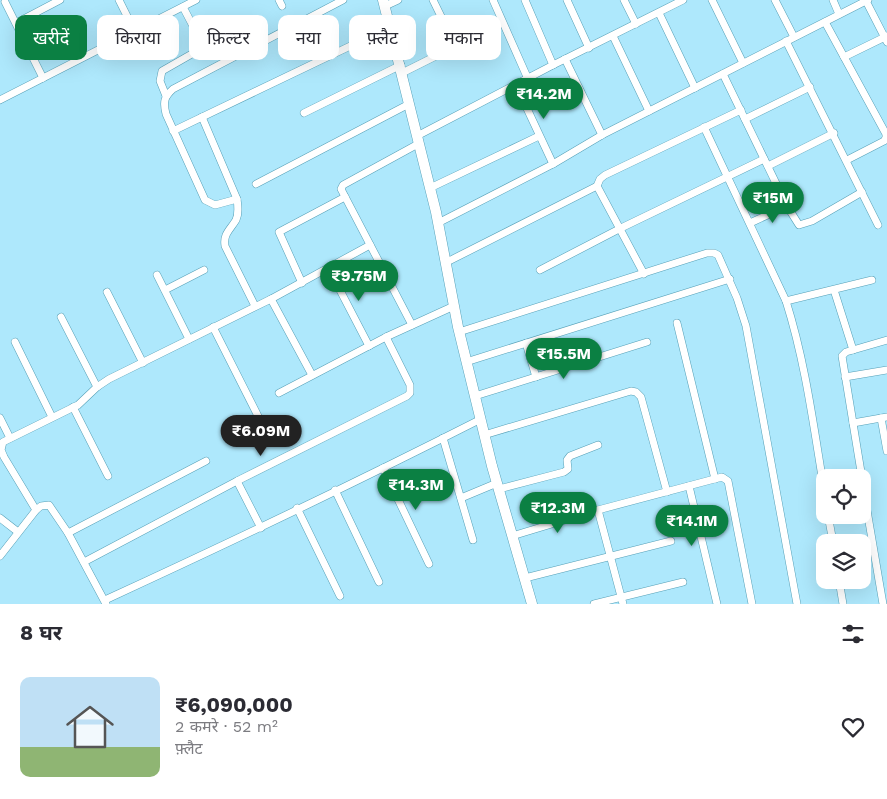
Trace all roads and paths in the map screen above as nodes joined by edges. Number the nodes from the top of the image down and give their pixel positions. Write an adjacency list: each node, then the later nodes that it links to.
1 (60, 0): 21 (street)
2 (119, 0): 22 (street)
3 (196, 0): 18 (street)
4 (398, 0): 17 (street)
5 (433, 0): 40 (street)
6 (493, 0): 43 (street)
7 (525, 0): 39 (street)
8 (567, 0): 32 (street)
9 (624, 0): 26 (street)
10 (712, 0): 38 (street)
11 (775, 0): 28 (street)
12 (833, 0): 20 (street)
13 (867, 0): 20 (street); 29 (street)
14 (338, 1): 47 (street)
15 (680, 1): 19 (street)
16 (4, 2): 24 (street)
17 (384, 3)
18 (183, 7): 23 (street); 47 (street)
19 (659, 13): 26 (street); 46 (street)
20 (839, 14): 25 (street)
21 (31, 15)
22 (126, 15)
23 (167, 15)
24 (15, 21)
25 (825, 22): 28 (street); 34 (street)
26 (636, 24): 27 (street)
27 (613, 36): 32 (street); 51 (street)
28 (794, 37): 30 (street)
29 (886, 38): 34 (street)
30 (786, 42): 38 (street); 45 (street)
31 (349, 47): 53 (street)
32 (589, 48): 35 (street)
33 (97, 51): 42 (street)
34 (844, 57): 62 (street)
35 (565, 59): 39 (street); 58 (street)
36 (35, 60): 42 (street)
37 (399, 60): 40 (street)
38 (744, 63): 41 (street)
39 (553, 65): 43 (street)
40 (401, 69): 49 (street); 52 (street)
41 (723, 74): 46 (street); 50 (street)
42 (44, 78): 48 (street)
43 (528, 79): 44 (street)
44 (516, 85): 59 (street); 60 (street)
45 (810, 87): 54 (street); 57 (street)
46 (695, 88): 51 (street)
47 (166, 96): 56 (street)
48 (0, 100)
49 (409, 104): 60 (street); 66 (street)
50 (741, 110): 54 (street); 55 (street)
51 (649, 111): 58 (street)
52 (304, 112)
53 (202, 117): 56 (street); 71 (street)
54 (745, 119): 61 (street)
55 (704, 127): 65 (street); 67 (street)
56 (173, 131): 71 (street)
57 (834, 133): 62 (street); 64 (street)
58 (602, 135): 63 (street)
59 (539, 136): 63 (street); 68 (street)
60 (418, 140): 68 (street); 70 (street)
61 (764, 159): 64 (street); 65 (street)
62 (847, 160): 69 (street)
63 (553, 164): 73 (street)
64 (768, 166): 72 (street)
65 (727, 175): 74 (street); 76 (street)
66 (256, 184)
67 (597, 186): 76 (street); 78 (street)
68 (430, 188): 73 (street)
69 (862, 192): 72 (street); 75 (street)
70 (345, 197): 77 (street); 86 (street)
71 (237, 199): 92 (street)
72 (788, 206): 74 (street)
73 (438, 223): 78 (street)
74 (750, 224): 91 (street)
75 (878, 225)
76 (620, 228): 81 (street); 82 (street)
77 (370, 246): 79 (street); 96 (street)
78 (445, 263): 93 (street)
79 (329, 268): 86 (street); 105 (street)
80 (204, 270): 87 (street)
81 (540, 270)
82 (644, 274): 84 (street); 98 (street)
83 (157, 275): 87 (street)
84 (730, 279): 104 (street); 167 (street)
85 (872, 280): 88 (street)
86 (302, 283): 90 (street)
87 (164, 290): 100 (street)
88 (834, 290): 91 (street); 106 (street)
89 (107, 292): 107 (street)
90 (271, 298): 92 (street); 110 (street)
91 (786, 300): 131 (street)
92 (255, 306): 97 (street)
93 (454, 306): 96 (street); 98 (street)
94 (60, 317): 113 (street)
95 (677, 323): 134 (street)
96 (412, 325): 99 (street)
97 (213, 327): 100 (street); 121 (street)
98 (459, 332): 108 (street)
99 (386, 337): 105 (street); 135 (street)
100 (189, 338): 107 (street)
101 (887, 340): 106 (street)
102 (15, 342): 118 (street)
103 (648, 342): 111 (street)
104 (526, 343): 108 (street); 111 (street)
105 (369, 346): 110 (street)
106 (853, 350): 112 (street)
107 (142, 362): 113 (street)
108 (466, 362): 115 (street)
109 (887, 370): 112 (street)
110 (312, 375): 114 (street)
111 (536, 377): 115 (street)
112 (845, 377): 122 (street)
113 (97, 387): 116 (street)
114 (280, 392)
115 (475, 396): 120 (street)
116 (73, 407): 118 (street); 133 (street)
117 (0, 418): 124 (street)
118 (52, 418): 124 (street)
119 (884, 418): 122 (street); 127 (street)
120 (481, 419): 123 (street); 125 (street)
121 (260, 420)
122 (853, 423): 132 (street)
123 (484, 435): 136 (street); 139 (street)
124 (10, 438): 128 (street)
125 (443, 438): 130 (street); 140 (street)
126 (598, 445): 136 (street)
127 (887, 451)
128 (2, 458): 142 (street)
129 (206, 460): 148 (street)
130 (383, 468): 138 (street); 155 (street)
131 (821, 469)
132 (861, 469)
133 (108, 476)
134 (715, 478): 137 (street); 166 (street)
135 (237, 481): 146 (street); 154 (street)
136 (498, 486): 140 (street); 149 (street)
137 (689, 486): 139 (street); 165 (street)
138 (335, 490): 141 (street); 157 (street)
139 (667, 492): 143 (street)
140 (460, 498): 150 (street)
141 (297, 508): 146 (street); 160 (street)
142 (36, 510): 147 (street); 148 (street)
143 (598, 510): 149 (street); 153 (street)
144 (0, 518): 147 (street)
145 (869, 524): 169 (street)
146 (261, 528): 162 (street)
147 (18, 532): 152 (street)
148 (68, 533): 154 (street)
149 (512, 536): 156 (street)
150 (473, 540)
151 (671, 541): 153 (street)
152 (0, 556)
153 (611, 556): 156 (street); 161 (street)
154 (84, 562): 162 (street)
155 (429, 564)
156 (525, 578): 163 (street)
157 (379, 582)
158 (683, 582): 161 (street)
159 (840, 589): 168 (street)
160 (340, 596)
161 (622, 601): 164 (street)
162 (106, 602)
163 (532, 604)
164 (594, 604)
165 (717, 604)
166 (752, 604)
167 (797, 604)
168 (842, 604)
169 (883, 604)

